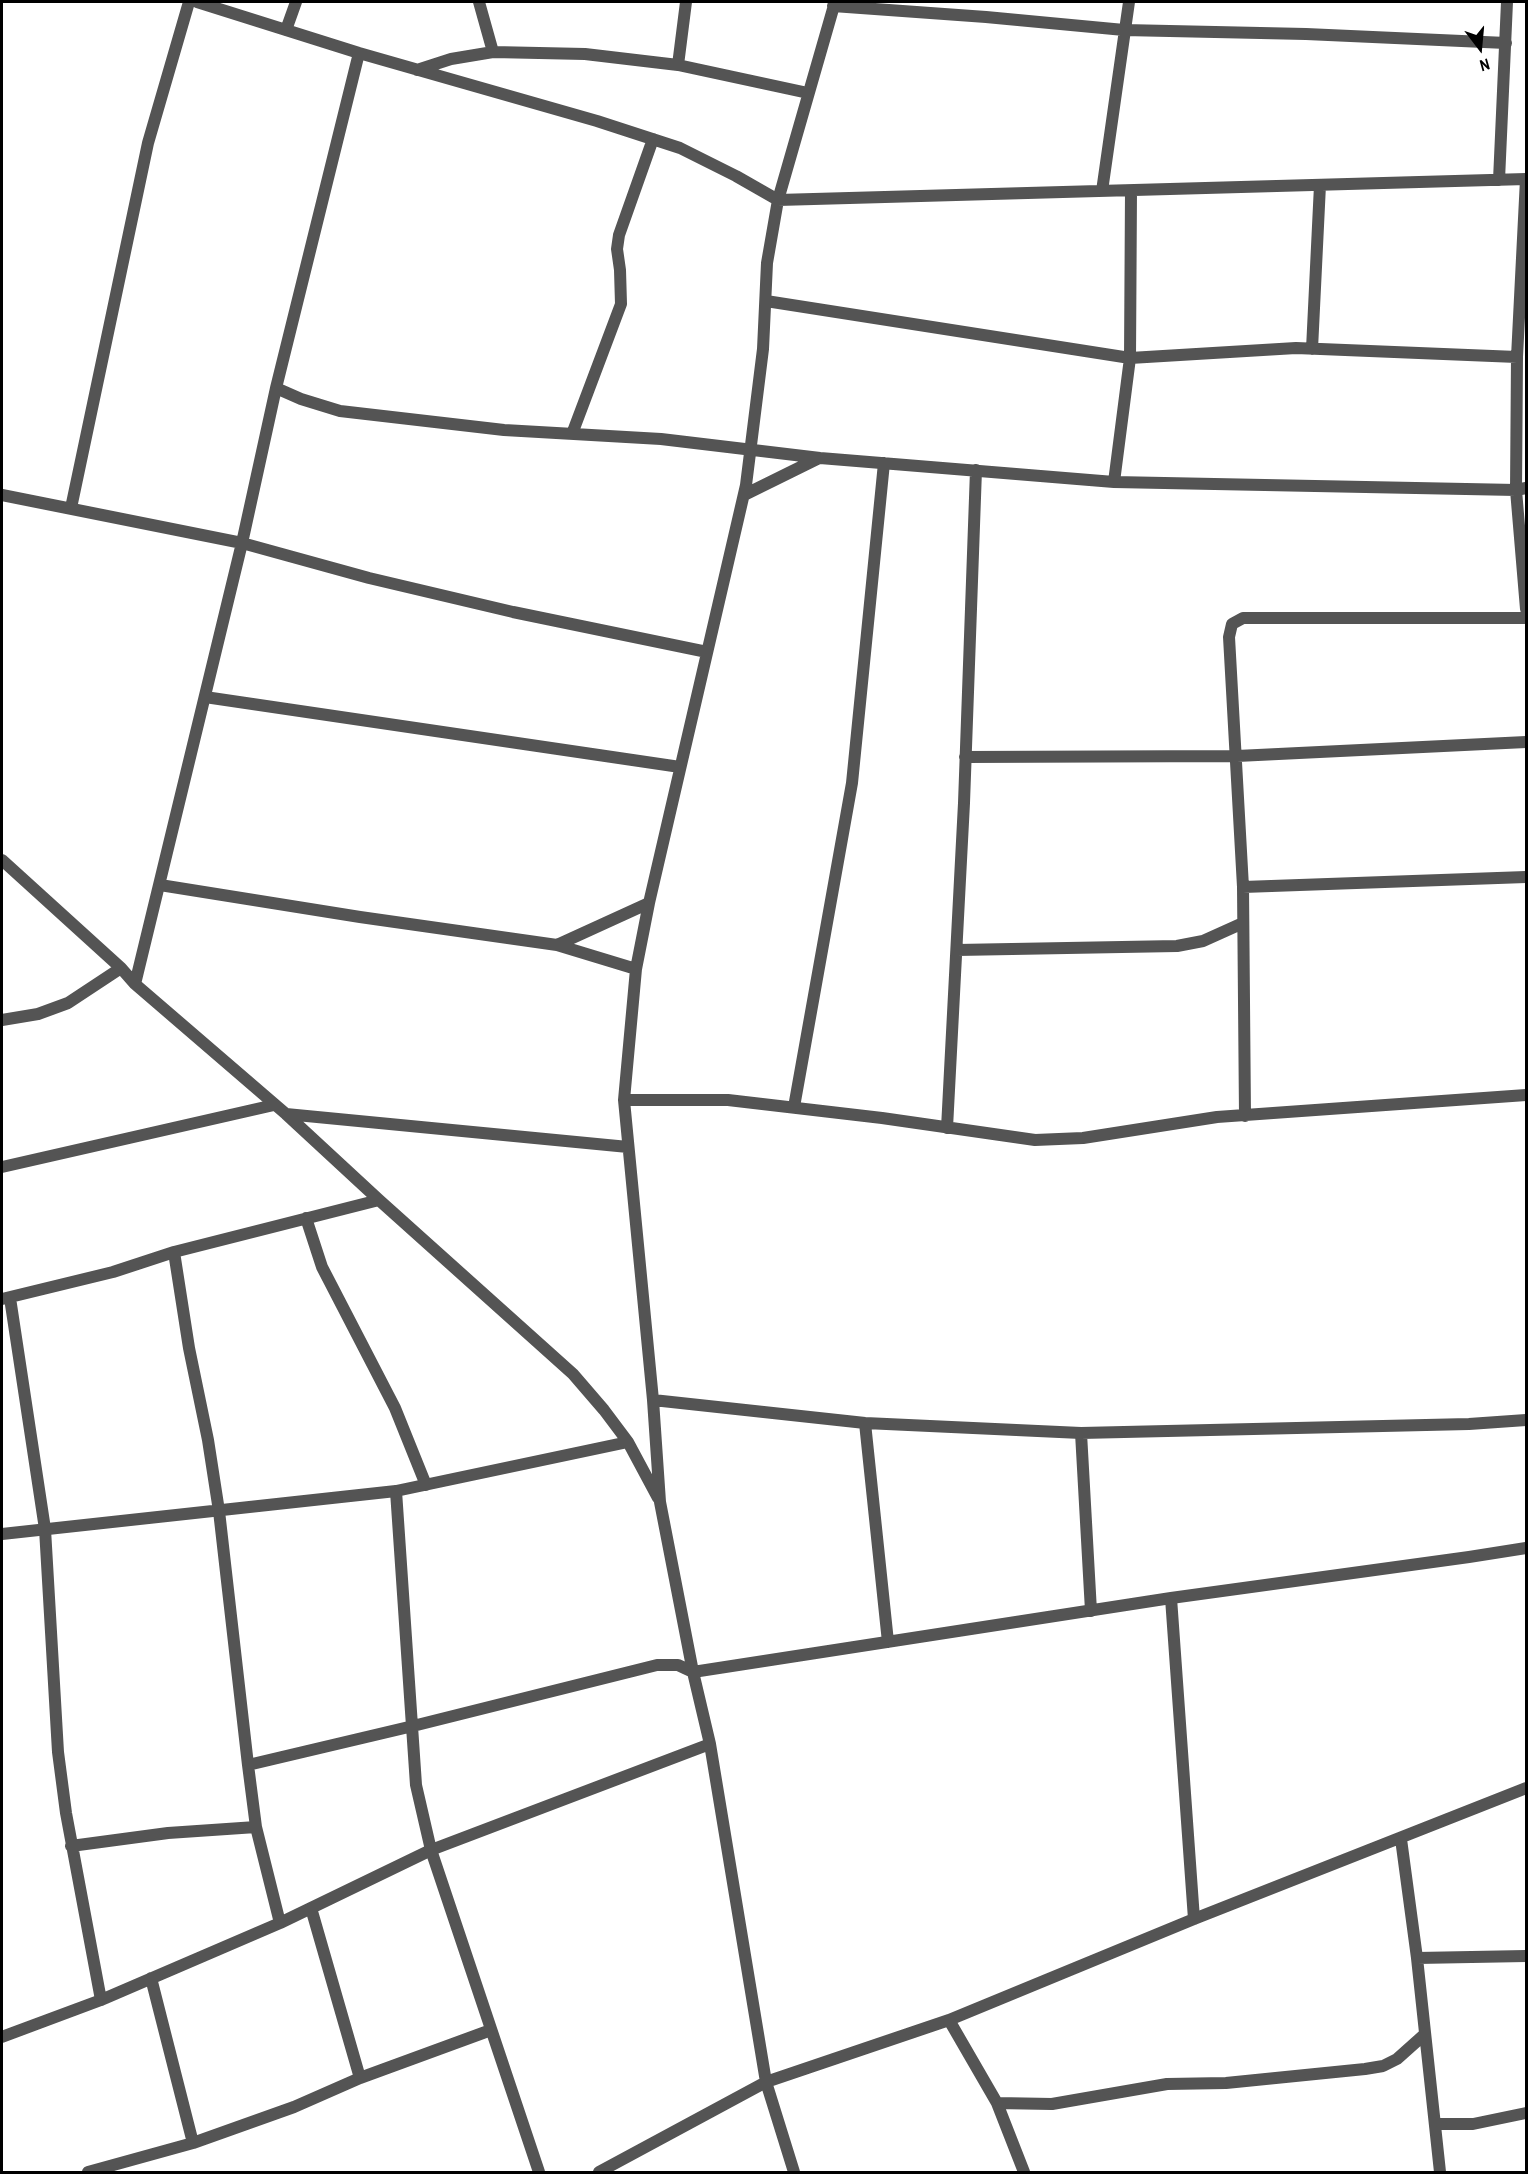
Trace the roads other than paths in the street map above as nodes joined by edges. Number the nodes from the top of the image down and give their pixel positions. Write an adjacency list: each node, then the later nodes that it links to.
1 (189, 2): 38 (street)
2 (197, 2): 9 (street)
3 (296, 2): 9 (street)
4 (479, 2): 12 (street)
5 (686, 2): 14 (street)
6 (1129, 2): 10 (street)
7 (1507, 2): 11 (street)
8 (834, 4): 10 (street); 16 (street)
9 (286, 30): 13 (street)
10 (1124, 30): 11 (street); 21 (street)
11 (1506, 43): 19 (street)
12 (494, 52): 14 (street); 15 (street)
13 (359, 53): 15 (street); 28 (street)
14 (678, 65): 16 (street)
15 (417, 70): 17 (street)
16 (808, 93): 23 (street)
17 (653, 139): 23 (street); 29 (street)
18 (1526, 179): 19 (street); 26 (street)
19 (1499, 180): 20 (street)
20 (1320, 185): 22 (street); 25 (street)
21 (1102, 191): 22 (street); 23 (street)
22 (1131, 191): 27 (street)
23 (778, 200): 24 (street)
24 (765, 301): 27 (street); 30 (street)
25 (1312, 349): 26 (street); 27 (street)
26 (1517, 357): 35 (street)
27 (1130, 358): 34 (street)
28 (276, 388): 29 (street); 39 (street)
29 (572, 434): 30 (street)
30 (751, 450): 31 (street); 37 (street)
31 (820, 458): 32 (street); 37 (street)
32 (884, 463): 33 (street); 63 (street)
33 (976, 470): 34 (street); 46 (street)
34 (1114, 482): 35 (street)
35 (1521, 489): 40 (street)
36 (2, 495): 38 (street)
37 (744, 495): 42 (street)
38 (71, 508): 39 (street)
39 (242, 543): 42 (street); 43 (street)
40 (1527, 609)
41 (1527, 618): 45 (street)
42 (707, 652): 47 (street)
43 (205, 697): 47 (street); 50 (street)
44 (1527, 742): 45 (street)
45 (1237, 756): 46 (street); 51 (street)
46 (965, 758): 55 (street)
47 (680, 767): 52 (street)
48 (2, 860): 56 (street)
49 (1527, 877): 51 (street)
50 (160, 885): 54 (street); 58 (street)
51 (1243, 887): 53 (street)
52 (649, 903): 54 (street); 57 (street)
53 (1243, 923): 55 (street); 65 (street)
54 (557, 945): 57 (street)
55 (957, 950): 66 (street)
56 (121, 968): 58 (street); 59 (street)
57 (636, 969): 61 (street)
58 (135, 984): 62 (street)
59 (2, 1020)
60 (1527, 1095): 65 (street)
61 (624, 1100): 63 (street); 67 (street)
62 (274, 1105): 64 (street); 68 (street)
63 (794, 1107): 66 (street)
64 (286, 1114): 67 (street); 69 (street)
65 (1245, 1116): 66 (street)
66 (947, 1128)
67 (628, 1147): 73 (street)
68 (2, 1167)
69 (379, 1200): 70 (street); 77 (street)
70 (306, 1218): 71 (street); 78 (street)
71 (174, 1252): 72 (street); 81 (street)
72 (6, 1298): 82 (street)
73 (653, 1400): 75 (street); 80 (street)
74 (1527, 1420): 76 (street)
75 (865, 1423): 76 (street); 87 (street)
76 (1082, 1433): 86 (street)
77 (628, 1442): 78 (street); 80 (street)
78 (426, 1485): 79 (street)
79 (396, 1491): 81 (street); 89 (street)
80 (660, 1502): 88 (street)
81 (219, 1511): 82 (street); 91 (street)
82 (45, 1529): 83 (street); 95 (street)
83 (2, 1534)
84 (1527, 1548): 85 (street)
85 (1171, 1598): 86 (street); 98 (street)
86 (1091, 1611): 87 (street)
87 (888, 1642): 88 (street)
88 (693, 1672): 89 (street); 90 (street)
89 (413, 1726): 91 (street); 96 (street)
90 (710, 1744): 96 (street); 109 (street)
91 (248, 1765): 93 (street)
92 (1527, 1788): 94 (street)
93 (255, 1827): 95 (street); 99 (street)
94 (1401, 1839): 98 (street); 101 (street)
95 (71, 1846): 103 (street)
96 (431, 1850): 97 (street); 105 (street)
97 (311, 1908): 99 (street); 108 (street)
98 (1194, 1919): 104 (street)
99 (280, 1923): 102 (street)
100 (1527, 1956): 101 (street)
101 (1417, 1958): 106 (street)
102 (151, 1978): 103 (street); 113 (street)
103 (101, 2000): 107 (street)
104 (949, 2020): 109 (street); 110 (street)
105 (491, 2030): 108 (street); 115 (street)
106 (1425, 2034): 110 (street); 112 (street)
107 (2, 2037)
108 (360, 2078): 113 (street)
109 (766, 2082): 116 (street); 117 (street)
110 (997, 2103): 118 (street)
111 (1527, 2113): 112 (street)
112 (1434, 2124): 119 (street)
113 (193, 2143): 114 (street)
114 (88, 2172)
115 (539, 2172)
116 (599, 2172)
117 (794, 2172)
118 (1024, 2172)
119 (1440, 2172)

